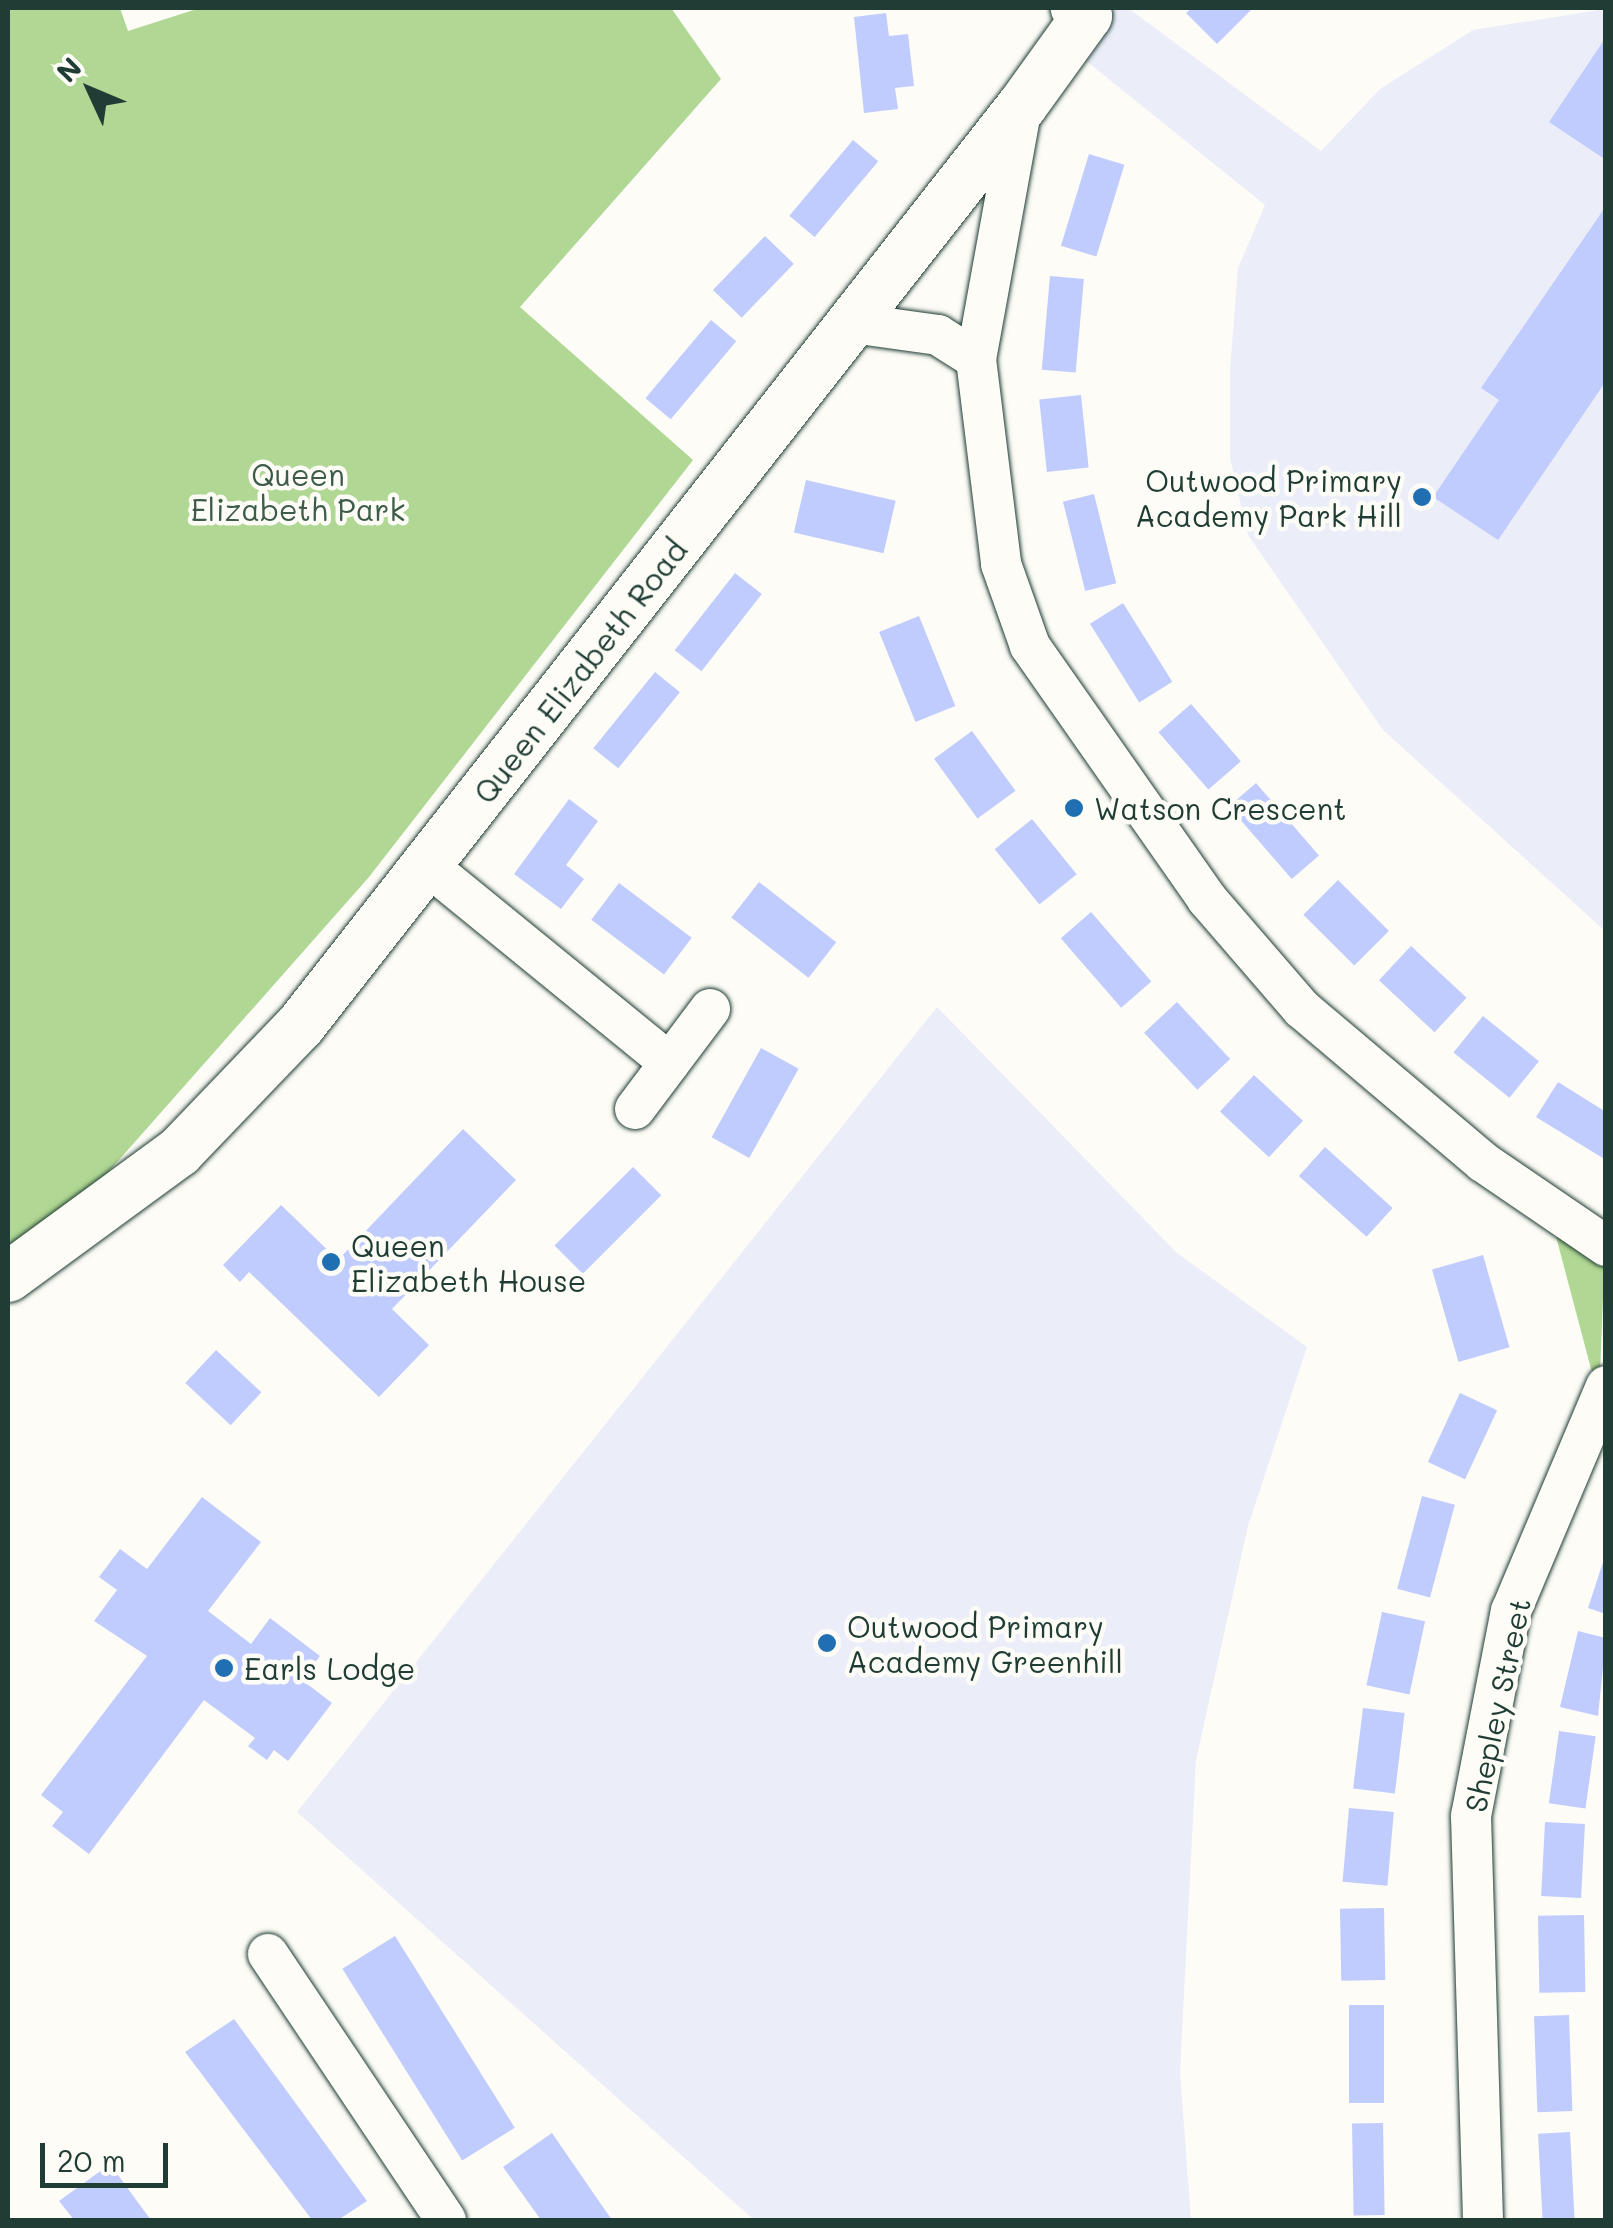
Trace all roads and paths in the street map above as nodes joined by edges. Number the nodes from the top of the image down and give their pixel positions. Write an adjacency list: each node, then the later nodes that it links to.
1 (1086, 10): 2 (street, Queen Elizabeth Road)
2 (1022, 106): 3 (street, Queen Elizabeth Road); 4 (street)
3 (852, 322): 4 (street); 5 (street, Queen Elizabeth Road)
4 (976, 359): 9 (street)
5 (427, 865): 7 (street); 10 (street, Queen Elizabeth Road)
6 (710, 1009): 7 (street)
7 (670, 1063): 8 (street)
8 (635, 1109)
9 (1606, 1246)
10 (8, 1277)
11 (1606, 1386): 14 (street, Shepley Street)
12 (268, 1954): 13 (street)
13 (446, 2220)
14 (1483, 2220)

